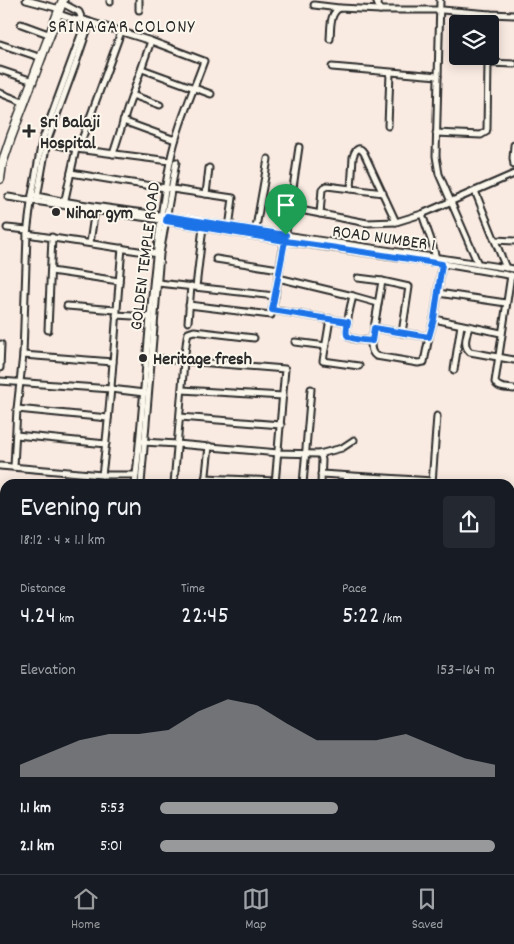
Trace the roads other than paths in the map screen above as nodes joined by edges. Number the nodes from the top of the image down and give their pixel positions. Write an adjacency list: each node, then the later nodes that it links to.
1 (26, 0): 6 (street)
2 (139, 0): 8 (street)
3 (376, 0): 9 (street)
4 (440, 0): 10 (street)
5 (314, 5): 7 (street)
6 (61, 7): 13 (street); 13 (street); 16 (street)
7 (340, 8): 9 (street); 17 (street)
8 (139, 10)
9 (380, 10): 10 (street)
10 (440, 10): 11 (street); 28 (street)
11 (490, 14): 12 (street)
12 (514, 15)
13 (86, 20): 15 (street); 40 (street)
14 (21, 24): 16 (street)
15 (121, 32): 18 (street); 43 (street)
16 (51, 35): 20 (street)
17 (330, 39)
18 (151, 41): 25 (street); 30 (street)
19 (0, 44): 20 (street)
20 (42, 58): 29 (street)
21 (499, 63): 22 (street)
22 (514, 64)
23 (488, 65): 38 (street)
24 (332, 67): 27 (street)
25 (142, 69): 30 (street); 33 (street)
26 (0, 70): 29 (street)
27 (390, 73): 28 (street); 37 (street)
28 (438, 76): 38 (street)
29 (33, 81): 34 (street)
30 (194, 88): 32 (street); 39 (street)
31 (0, 93): 34 (street)
32 (211, 94)
33 (132, 95): 35 (street); 36 (street)
34 (25, 103): 47 (street)
35 (160, 105)
36 (123, 121): 39 (street); 44 (street)
37 (388, 126)
38 (436, 133): 60 (street)
39 (175, 140): 46 (street)
40 (44, 142): 43 (street, GOLDEN TEMPLE ROAD); 59 (street)
41 (514, 146): 48 (street)
42 (299, 147): 63 (street)
43 (76, 149): 44 (street, GOLDEN TEMPLE ROAD); 50 (street)
44 (113, 154): 46 (street, GOLDEN TEMPLE ROAD)
45 (268, 159): 72 (street)
46 (173, 162): 53 (street, GOLDEN TEMPLE ROAD)
47 (1, 164): 52 (street)
48 (514, 165)
49 (209, 168): 57 (street)
50 (71, 173): 53 (street); 61 (street)
51 (514, 174): 55 (street)
52 (0, 179)
53 (169, 188): 57 (street); 66 (street, GOLDEN TEMPLE ROAD)
54 (351, 189): 56 (street); 56 (street); 64 (street)
55 (474, 191): 60 (street); 75 (street)
56 (384, 193): 67 (street)
57 (206, 194): 70 (street)
58 (8, 197): 59 (street)
59 (34, 199): 61 (street); 71 (street)
60 (450, 201): 65 (street); 83 (street)
61 (64, 204): 62 (street)
62 (95, 208): 66 (street); 77 (street)
63 (290, 208): 64 (street); 74 (street)
64 (320, 214): 67 (street)
65 (422, 214): 67 (street); 80 (street)
66 (164, 218): 68 (street, ROAD NUMBER 1); 70 (street, ROAD NUMBER 1); 79 (street, GOLDEN TEMPLE ROAD)
67 (396, 222)
68 (203, 227): 70 (street, ROAD NUMBER 1); 94 (street)
69 (7, 228): 71 (street)
70 (228, 229): 72 (street, ROAD NUMBER 1)
71 (27, 232): 73 (street); 121 (street)
72 (255, 233): 74 (street, ROAD NUMBER 1)
73 (52, 237): 77 (street); 87 (street)
74 (285, 238): 80 (street, ROAD NUMBER 1); 82 (street, ROAD NUMBER 1); 85 (street)
75 (495, 240): 76 (street); 84 (street)
76 (514, 241)
77 (90, 243): 78 (street)
78 (122, 248): 79 (street); 91 (street)
79 (158, 254): 93 (street, GOLDEN TEMPLE ROAD); 108 (street, GOLDEN TEMPLE ROAD)
80 (436, 258): 83 (street, ROAD NUMBER 1)
81 (216, 259): 85 (street)
82 (442, 264): 88 (street, ROAD NUMBER 1); 95 (street)
83 (478, 264): 84 (street, ROAD NUMBER 1)
84 (506, 268): 86 (street, ROAD NUMBER 1)
85 (279, 269): 89 (street)
86 (514, 269)
87 (51, 271): 91 (street); 112 (street)
88 (512, 275): 99 (street)
89 (278, 278): 96 (street); 97 (street)
90 (358, 278): 92 (street)
91 (119, 281): 103 (street)
92 (382, 281): 98 (street); 113 (street)
93 (158, 283): 94 (street); 108 (street, GOLDEN TEMPLE ROAD)
94 (194, 287): 96 (street); 101 (street)
95 (438, 294): 99 (street); 105 (street)
96 (275, 296): 102 (street)
97 (352, 296): 98 (street); 107 (street)
98 (378, 303): 111 (street)
99 (506, 303): 114 (street)
100 (66, 306): 103 (street)
101 (189, 306): 102 (street); 106 (street)
102 (272, 310): 104 (street)
103 (116, 313): 108 (street); 125 (street)
104 (330, 319): 107 (street); 120 (street)
105 (434, 319): 109 (street); 115 (street)
106 (188, 322)
107 (348, 322): 117 (street)
108 (152, 323): 122 (street, GOLDEN TEMPLE ROAD)
109 (461, 325): 110 (street); 129 (street)
110 (468, 326): 114 (street); 123 (street)
111 (374, 328): 113 (street); 117 (street)
112 (48, 330)
113 (402, 333): 115 (street)
114 (502, 333): 123 (street)
115 (429, 337): 117 (street)
116 (254, 338): 126 (street)
117 (372, 341)
118 (295, 342): 120 (street)
119 (2, 344): 128 (street)
120 (326, 346): 127 (street)
121 (23, 355): 125 (street); 131 (street)
122 (149, 358): 126 (street); 136 (street, GOLDEN TEMPLE ROAD)
123 (498, 358): 124 (street); 133 (street)
124 (514, 360)
125 (113, 362): 134 (street)
126 (184, 362): 135 (street); 137 (street)
127 (359, 366)
128 (0, 368)
129 (454, 370)
130 (0, 381): 131 (street)
131 (20, 382): 134 (street); 138 (street)
132 (311, 389): 150 (street)
133 (514, 389)
134 (110, 390): 136 (street); 141 (street)
135 (182, 390): 137 (street); 140 (street)
136 (146, 393): 145 (street, GOLDEN TEMPLE ROAD)
137 (283, 396): 142 (street)
138 (17, 408): 141 (street); 143 (street)
139 (437, 416): 168 (street)
140 (180, 417): 142 (street); 147 (street)
141 (108, 418): 146 (street)
142 (281, 425): 149 (street)
143 (16, 435): 146 (street); 153 (street)
144 (354, 440): 151 (street)
145 (142, 442): 147 (street); 155 (street, GOLDEN TEMPLE ROAD); 159 (street, GOLDEN TEMPLE ROAD)
146 (106, 444): 154 (street)
147 (177, 444): 148 (street); 160 (street)
148 (209, 446): 149 (street); 161 (street)
149 (278, 453): 150 (street); 162 (street)
150 (306, 454): 151 (street); 163 (street)
151 (319, 454): 156 (street)
152 (0, 466): 153 (street)
153 (14, 467): 154 (street)
154 (102, 475): 155 (street)
155 (136, 475): 158 (street, GOLDEN TEMPLE ROAD)
156 (323, 475): 164 (street); 165 (street)
157 (370, 478): 165 (street); 166 (street); 167 (street)
158 (136, 479)
159 (141, 479)
160 (174, 479)
161 (205, 479)
162 (275, 479)
163 (304, 479)
164 (323, 479)
165 (347, 479)
166 (380, 479)
167 (386, 479)
168 (433, 479)

